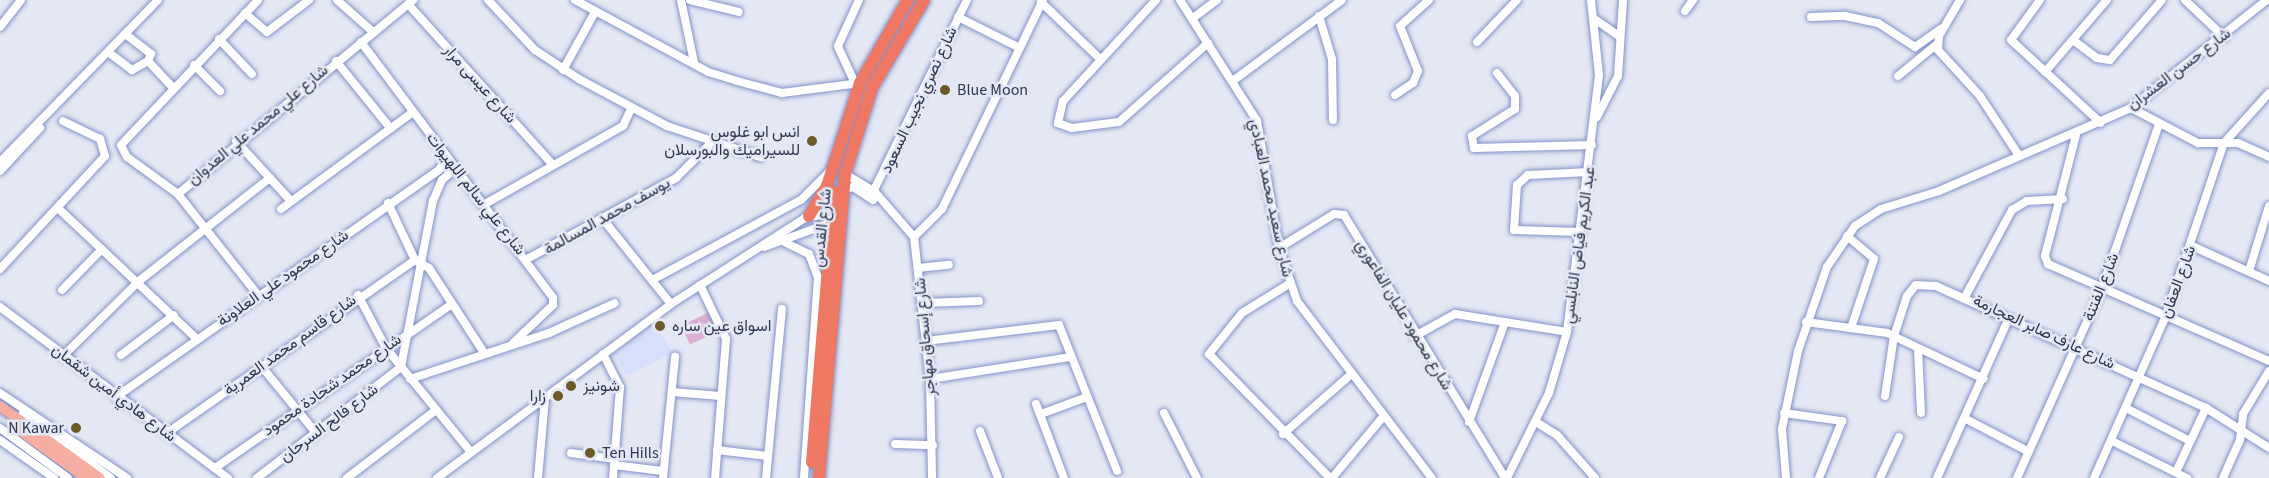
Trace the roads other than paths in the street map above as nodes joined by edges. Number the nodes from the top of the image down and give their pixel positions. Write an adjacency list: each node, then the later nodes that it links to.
1 (21, 0): 41 (street)
2 (158, 0): 44 (street)
3 (258, 0): 35 (street)
4 (309, 0): 35 (street)
5 (337, 0): 43 (street)
6 (488, 0): 60 (street)
7 (575, 0): 33 (street)
8 (681, 0): 58 (street)
9 (690, 0): 34 (street)
10 (859, 0): 66 (street)
11 (908, 0): 66 (highway)
12 (916, 0): 109 (highway, شارع القدس)
13 (924, 0): 96 (highway, شارع القدس)
14 (967, 0): 37 (street, شارع نصري نجيب السعود)
15 (1156, 0): 55 (street)
16 (1180, 0): 39 (street, شارع سعيد محمد العبادي)
17 (1218, 0): 39 (street)
18 (1342, 0): 36 (street)
19 (1429, 0): 70 (street)
20 (1517, 0): 50 (street)
21 (1591, 0): 40 (street, عبد الكريم فياض النابلسي)
22 (1623, 0): 45 (street)
23 (1693, 0): 32 (street)
24 (1960, 0): 42 (street)
25 (2040, 0): 61 (street)
26 (2107, 0): 48 (street)
27 (2162, 0): 48 (street)
28 (2185, 0): 46 (street)
29 (2267, 0): 46 (street, شارع حسن العشران)
30 (1042, 1): 53 (street); 55 (street)
31 (411, 2): 43 (street, شارع علي محمد علي العدوان); 91 (street, شارع عيسى مرار)
32 (1685, 11)
33 (595, 12): 58 (street); 60 (street)
34 (739, 12)
35 (245, 13): 47 (street)
36 (1319, 16): 65 (street); 75 (street)
37 (958, 17): 53 (street); 100 (street, شارع نصري نجيب السعود)
38 (1811, 17): 42 (street)
39 (1193, 18): 51 (street, شارع سعيد محمد العبادي)
40 (1596, 20): 45 (street); 76 (street, عبد الكريم فياض النابلسي)
41 (0, 27)
42 (1944, 27): 52 (street)
43 (372, 31): 49 (street, شارع علي محمد علي العدوان)
44 (125, 34): 54 (street); 56 (street)
45 (1620, 37): 76 (street)
46 (2224, 37): 72 (street, شارع حسن العشران)
47 (219, 39): 59 (street); 63 (street)
48 (2073, 40): 61 (street)
49 (361, 42): 57 (street, شارع علي محمد علي العدوان); 74 (street, شارع علي سالم اللهيوات)
50 (1477, 42)
51 (1208, 43): 55 (street); 65 (street, شارع سعيد محمد العبادي)
52 (1937, 44): 64 (street); 86 (street)
53 (1016, 46): 114 (street)
54 (108, 52): 56 (street); 71 (street)
55 (1100, 59)
56 (148, 61): 67 (street)
57 (336, 61): 80 (street); 82 (street, شارع علي محمد علي العدوان)
58 (694, 62): 66 (street)
59 (194, 65): 67 (street); 68 (street)
60 (563, 70): 73 (street)
61 (2045, 72): 78 (street)
62 (1497, 73): 85 (street)
63 (252, 74)
64 (1898, 76)
65 (1234, 80): 118 (street, شارع سعيد محمد العبادي)
66 (857, 82): 93 (highway)
67 (173, 88): 99 (street)
68 (220, 91)
69 (2269, 93): 83 (street, شارع العفان)
70 (1395, 95)
71 (58, 104): 90 (street); 94 (street)
72 (2131, 108): 78 (street, شارع حسن العشران); 79 (street)
73 (631, 109): 84 (street); 91 (street)
74 (413, 112): 80 (street); 89 (street, شارع علي سالم اللهيوات)
75 (1333, 120)
76 (1595, 120): 85 (street, عبد الكريم فياض النابلسي)
77 (63, 121): 107 (street)
78 (2101, 123): 81 (street, شارع حسن العشران)
79 (2159, 124): 83 (street); 131 (street, شارع الفتنة)
80 (391, 129): 102 (street)
81 (2076, 135): 86 (street, شارع حسن العشران); 101 (street)
82 (236, 141): 97 (street); 99 (street, شارع علي محمد علي العدوان)
83 (2224, 143): 88 (street); 116 (street, شارع العفان)
84 (710, 144): 87 (street); 110 (street, يوسف محمد المسالمة)
85 (1592, 145): 95 (street, عبد الكريم فياض النابلسي)
86 (2018, 154): 113 (street, شارع حسن العشران)
87 (762, 157)
88 (2269, 157)
89 (446, 158): 92 (street, شارع علي سالم اللهيوات); 103 (street, شارع محمود علي العلاونة)
90 (0, 162)
91 (551, 163): 104 (street)
92 (456, 168): 104 (street, شارع علي سالم اللهيوات); 121 (street)
93 (832, 170): 108 (highway); 126 (street)
94 (0, 171)
95 (1589, 172): 112 (street, عبد الكريم فياض النابلسي); 112 (street)
96 (845, 174): 98 (highway, شارع القدس); 100 (street)
97 (270, 178): 102 (street); 111 (street)
98 (842, 190): 100 (street); 109 (highway, شارع القدس)
99 (178, 194): 111 (street, شارع علي محمد علي العدوان)
100 (872, 195): 114 (street)
101 (2063, 199): 131 (street); 135 (street)
102 (291, 201): 106 (street)
103 (388, 203): 121 (street); 133 (street, شارع محمود علي العلاونة)
104 (485, 204): 120 (street, شارع علي سالم اللهيوات)
105 (2269, 206): 125 (street)
106 (281, 209)
107 (60, 210): 119 (street); 124 (street)
108 (809, 216): 109 (street); 117 (street)
109 (834, 216): 115 (street); 236 (highway, شارع القدس); 237 (highway, شارع القدس)
110 (602, 218): 120 (street, يوسف محمد المسالمة); 126 (street)
111 (207, 228): 127 (street); 133 (street, شارع علي محمد علي العدوان)
112 (1580, 232): 149 (street, عبد الكريم فياض النابلسي)
113 (1847, 236): 147 (street, شارع حسن العشران); 148 (street)
114 (914, 237): 123 (street, شارع إسحاق مهاجر)
115 (782, 241): 117 (street); 235 (street)
116 (2192, 246): 125 (street); 145 (street, شارع العفان)
117 (763, 247): 130 (street)
118 (1279, 248): 129 (street, شارع سعيد محمد العبادي); 151 (street, شارع محمود عليان الفاعوري)
119 (102, 249): 127 (street); 132 (street)
120 (527, 259): 155 (street, شارع علي سالم اللهيوات)
121 (419, 260): 134 (street, شارع قاسم محمد العمرية); 140 (street); 150 (street)
122 (949, 265): 123 (street)
123 (918, 268): 138 (street, شارع إسحاق مهاجر)
124 (0, 269)
125 (2249, 271): 128 (street)
126 (654, 279): 139 (street)
127 (139, 281): 143 (street); 162 (street)
128 (2269, 281)
129 (1289, 284): 169 (street, شارع سعيد محمد العبادي); 202 (street)
130 (700, 285): 139 (street); 176 (street)
131 (2102, 288): 145 (street); 156 (street, شارع الفتنة)
132 (62, 290)
133 (258, 295): 153 (street, شارع محمود علي العلاونة)
134 (358, 295): 157 (street); 166 (street, شارع قاسم محمد العمرية)
135 (1966, 295): 144 (street, شارع عارف صابر العجارمة); 152 (street, شارع عارف صابر العجارمة)
136 (979, 301): 138 (street)
137 (615, 303): 155 (street)
138 (923, 303): 154 (street, شارع إسحاق مهاجر)
139 (671, 304): 160 (street)
140 (450, 305): 150 (street, شارع محمد شحادة محمود); 159 (street)
141 (0, 307): 162 (street, شارع هادي أمين شقمان)
142 (782, 309): 215 (street)
143 (174, 315): 153 (street); 161 (street)
144 (2009, 318): 156 (street, شارع عارف صابر العجارمة); 173 (street)
145 (2165, 318): 165 (street); 170 (street, شارع العفان)
146 (1505, 322): 149 (street); 151 (street); 195 (street)
147 (1806, 322): 148 (street); 189 (street, شارع حسن العشران)
148 (1851, 328): 152 (street)
149 (1567, 332): 196 (street, عبد الكريم فياض النابلسي)
150 (404, 335): 157 (street, شارع محمد شحادة محمود); 167 (street)
151 (1415, 336): 195 (street, شارع محمود عليان الفاعوري)
152 (1894, 336): 158 (street); 177 (street, شارع عارف صابر العجارمة)
153 (198, 339): 178 (street, شارع محمود علي العلاونة)
154 (926, 341): 164 (street); 172 (street, شارع إسحاق مهاجر)
155 (513, 343): 159 (street)
156 (2075, 347): 170 (street, شارع عارف صابر العجارمة); 212 (street, شارع الفتنة)
157 (386, 348): 167 (street); 184 (street, شارع محمد شحادة محمود)
158 (1918, 349): 173 (street); 191 (street)
159 (483, 351): 171 (street)
160 (603, 354): 180 (street); 216 (street)
161 (121, 355)
162 (63, 356): 178 (street, شارع هادي أمين شقمان)
163 (675, 357): 174 (street)
164 (1071, 357): 172 (street); 179 (street)
165 (2269, 361)
166 (262, 367): 184 (street); 200 (street, شارع قاسم محمد العمرية)
167 (401, 368): 171 (street); 201 (street, شارع فالح السرحان)
168 (2269, 371): 198 (street)
169 (1349, 376): 193 (street, شارع سعيد محمد العبادي); 202 (street)
170 (2141, 377): 185 (street, شارع العفان); 186 (street, شارع عارف صابر العجارمة)
171 (410, 379): 187 (street)
172 (930, 379): 208 (street, شارع إسحاق مهاجر)
173 (1983, 379): 194 (street)
174 (672, 392): 176 (street); 220 (street)
175 (0, 393): 182 (street)
176 (722, 396): 210 (street)
177 (1885, 396)
178 (116, 397): 200 (street, شارع هادي أمين شقمان)
179 (1087, 397): 190 (street); 218 (street)
180 (545, 398): 211 (street); 231 (street)
181 (1036, 404): 190 (street)
182 (16, 405): 225 (street); 226 (street)
183 (0, 406): 224 (main road)
184 (296, 407): 201 (street); 217 (street, شارع محمد شحادة محمود)
185 (2126, 408): 205 (street, شارع العفان); 206 (street)
186 (2206, 408): 198 (street, شارع عارف صابر العجارمة); 206 (street)
187 (436, 410): 211 (street); 229 (street)
188 (1164, 413): 241 (street)
189 (1784, 413): 246 (street, شارع حسن العشران); 247 (street)
190 (1041, 414): 240 (street)
191 (1921, 414)
192 (0, 415): 223 (main road)
193 (1382, 418): 242 (street); 243 (street, شارع سعيد محمد العبادي)
194 (1966, 419): 212 (street); 249 (street)
195 (1469, 422): 244 (street, شارع محمود عليان الفاعوري)
196 (1536, 422): 244 (street, عبد الكريم فياض النابلسي); 245 (street)
197 (0, 428): 222 (street)
198 (2241, 428): 209 (street, شارع عارف صابر العجارمة); 253 (street)
199 (980, 431): 239 (street)
200 (167, 433): 217 (street, شارع هادي أمين شقمان)
201 (316, 433): 228 (street, شارع فالح السرحان)
202 (1283, 434): 242 (street)
203 (1899, 437): 248 (street)
204 (0, 440): 214 (street)
205 (2112, 441): 219 (street); 251 (street, شارع العفان)
206 (2190, 441): 219 (street)
207 (896, 444): 208 (street)
208 (933, 445): 238 (street, شارع إسحاق مهاجر)
209 (2269, 448)
210 (717, 450): 215 (street); 233 (street)
211 (470, 451): 230 (street)
212 (2029, 452): 250 (street, شارع الفتنة)
213 (571, 453): 216 (street)
214 (20, 454): 221 (street); 222 (street)
215 (768, 456): 234 (street)
216 (614, 462): 220 (street); 232 (street)
217 (215, 468): 227 (street, شارع هادي أمين شقمان)
218 (1118, 471)
219 (2176, 472): 252 (street)
220 (663, 475)
221 (54, 478)
222 (66, 478)
223 (86, 478)
224 (100, 478)
225 (111, 478)
226 (127, 478)
227 (228, 478)
228 (257, 478)
229 (347, 478)
230 (437, 478)
231 (538, 478)
232 (613, 478)
233 (715, 478)
234 (766, 478)
235 (804, 478)
236 (811, 478)
237 (819, 478)
238 (932, 478)
239 (998, 478)
240 (1064, 478)
241 (1197, 478)
242 (1331, 478)
243 (1432, 478)
244 (1506, 478)
245 (1595, 478)
246 (1786, 478)
247 (1819, 478)
248 (1880, 478)
249 (1937, 478)
250 (2017, 478)
251 (2094, 478)
252 (2187, 478)
253 (2223, 478)

